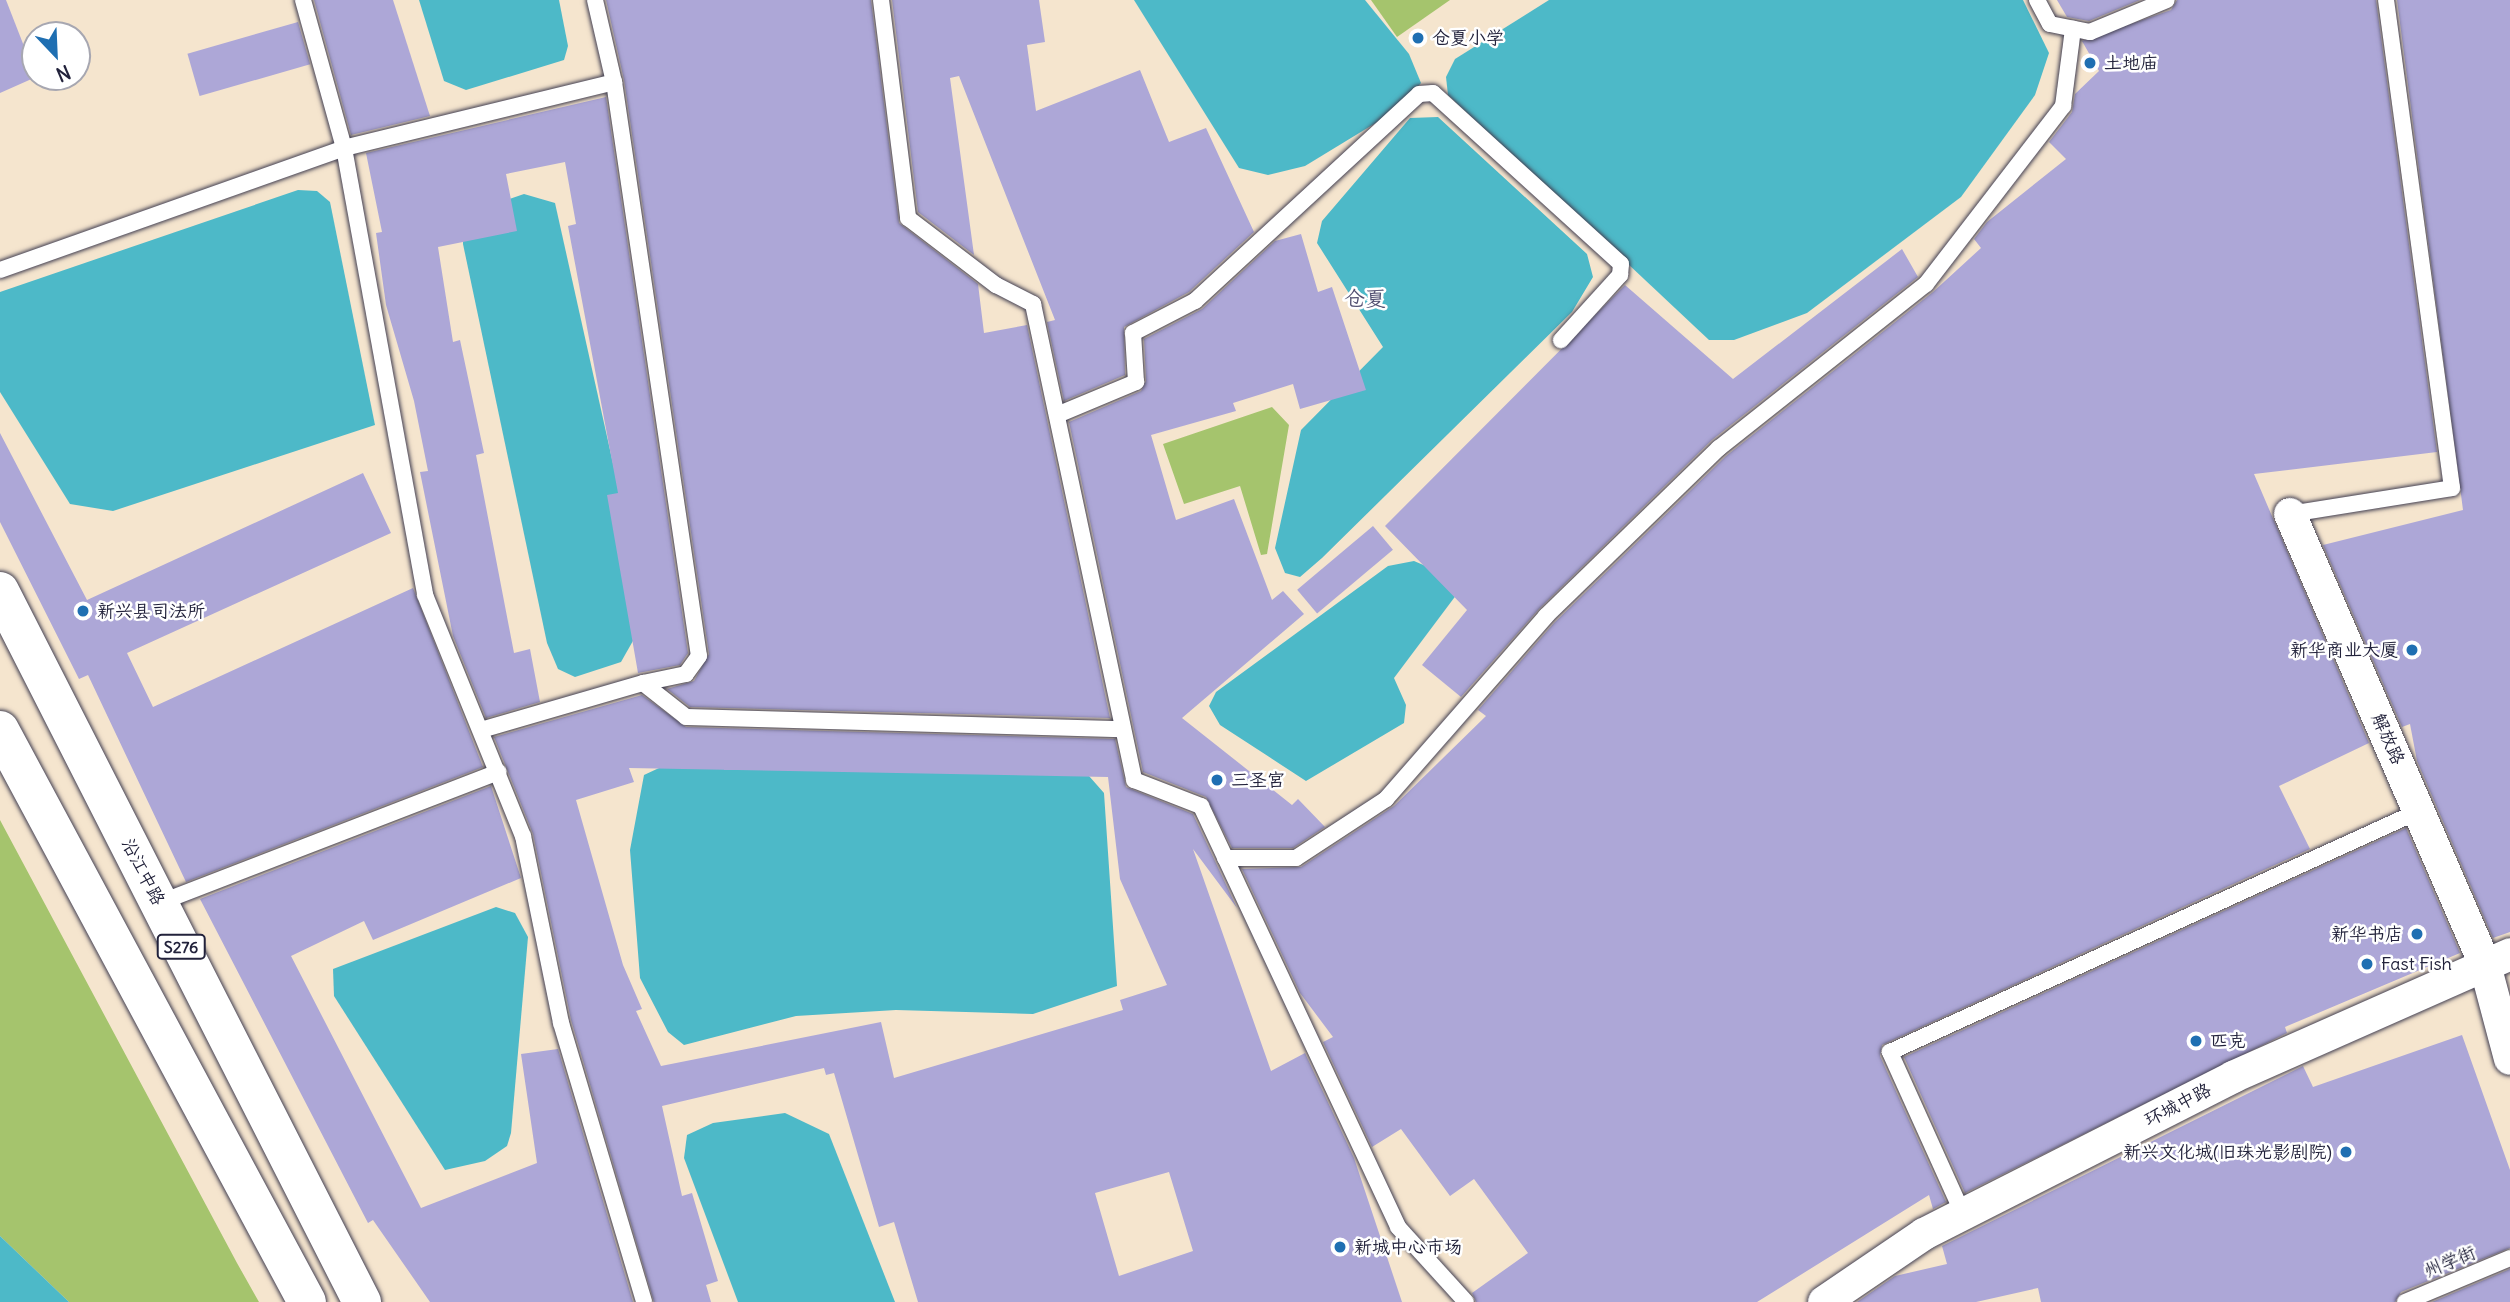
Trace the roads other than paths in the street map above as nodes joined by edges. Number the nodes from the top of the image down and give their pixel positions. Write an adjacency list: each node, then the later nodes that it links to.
1 (303, 0): 9 (lane)
2 (595, 0): 8 (lane)
3 (881, 0): 12 (lane)
4 (2038, 0): 7 (lane)
5 (2167, 0): 7 (lane)
6 (2386, 0): 13 (lane)
7 (2073, 29): 21 (lane)
8 (614, 82): 9 (lane); 15 (lane)
9 (344, 148): 10 (lane); 18 (lane)
10 (0, 270)
11 (1561, 340): 12 (lane)
12 (1057, 415): 16 (lane)
13 (2290, 514): 20 (street, 解放路)
14 (0, 591): 22 (main road, 沿江中路 / S276)
15 (643, 683): 16 (lane); 18 (lane)
16 (1123, 729): 21 (lane)
17 (0, 730): 27 (main road)
18 (481, 730): 19 (lane)
19 (499, 772): 22 (lane); 29 (lane)
20 (2419, 811): 23 (street, 解放路); 25 (lane)
21 (1225, 858): 30 (lane)
22 (159, 902): 28 (main road, 沿江中路 / S276)
23 (2498, 960): 24 (street, 解放路); 25 (street, 环城中路)
24 (2510, 1059)
25 (1963, 1214): 31 (street, 环城中路)
26 (2510, 1258): 32 (lane, 州学街)
27 (307, 1302)
28 (362, 1302)
29 (644, 1302)
30 (1466, 1302)
31 (1824, 1302)
32 (2405, 1302)

